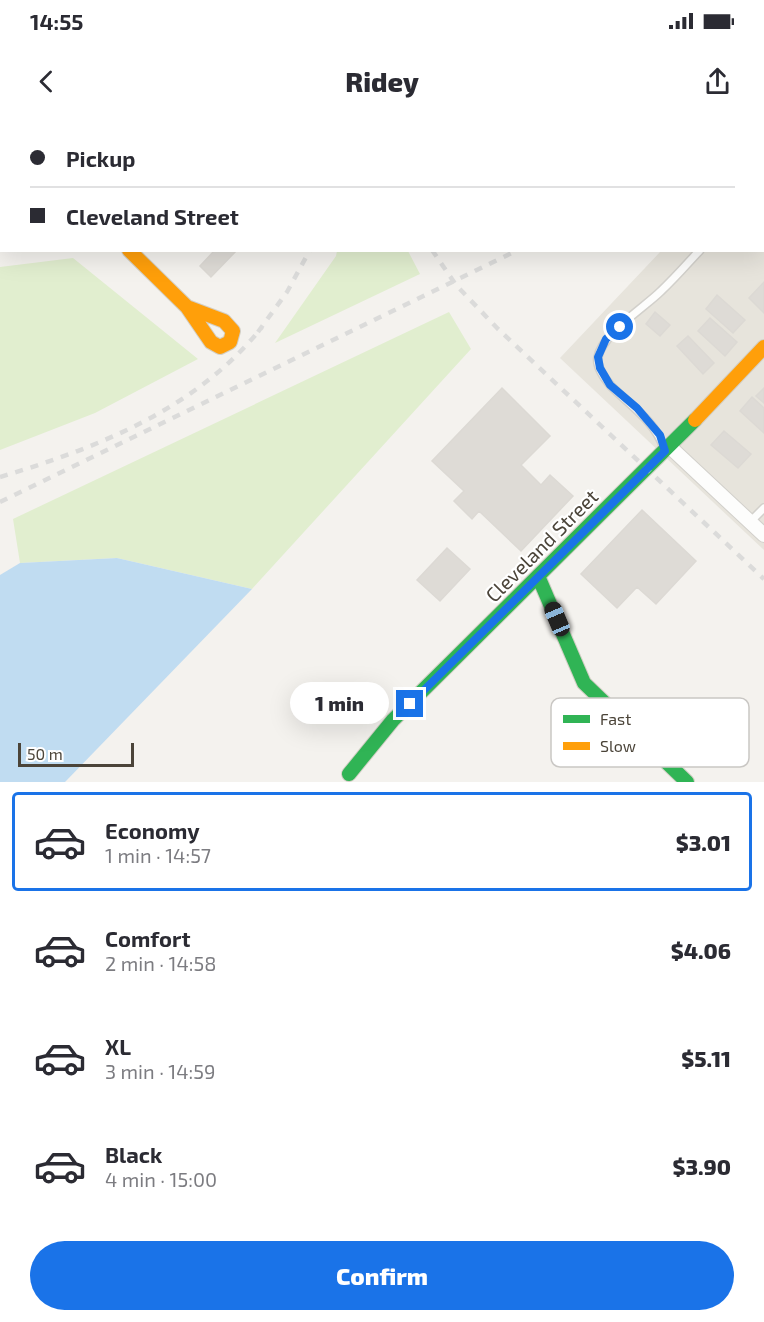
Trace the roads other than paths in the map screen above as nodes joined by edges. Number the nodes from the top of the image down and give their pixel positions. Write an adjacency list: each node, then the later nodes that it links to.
1 (131, 252): 3 (street)
2 (698, 252): 5 (lane)
3 (187, 307)
4 (764, 347): 5 (street, Cleveland Street)
5 (667, 449): 7 (street); 9 (street, Cleveland Street)
6 (764, 508): 7 (lane)
7 (750, 522): 8 (street)
8 (764, 535)
9 (538, 576): 10 (street); 12 (street, Cleveland Street)
10 (600, 698)
11 (671, 767): 13 (street)
12 (349, 774)
13 (687, 782)

